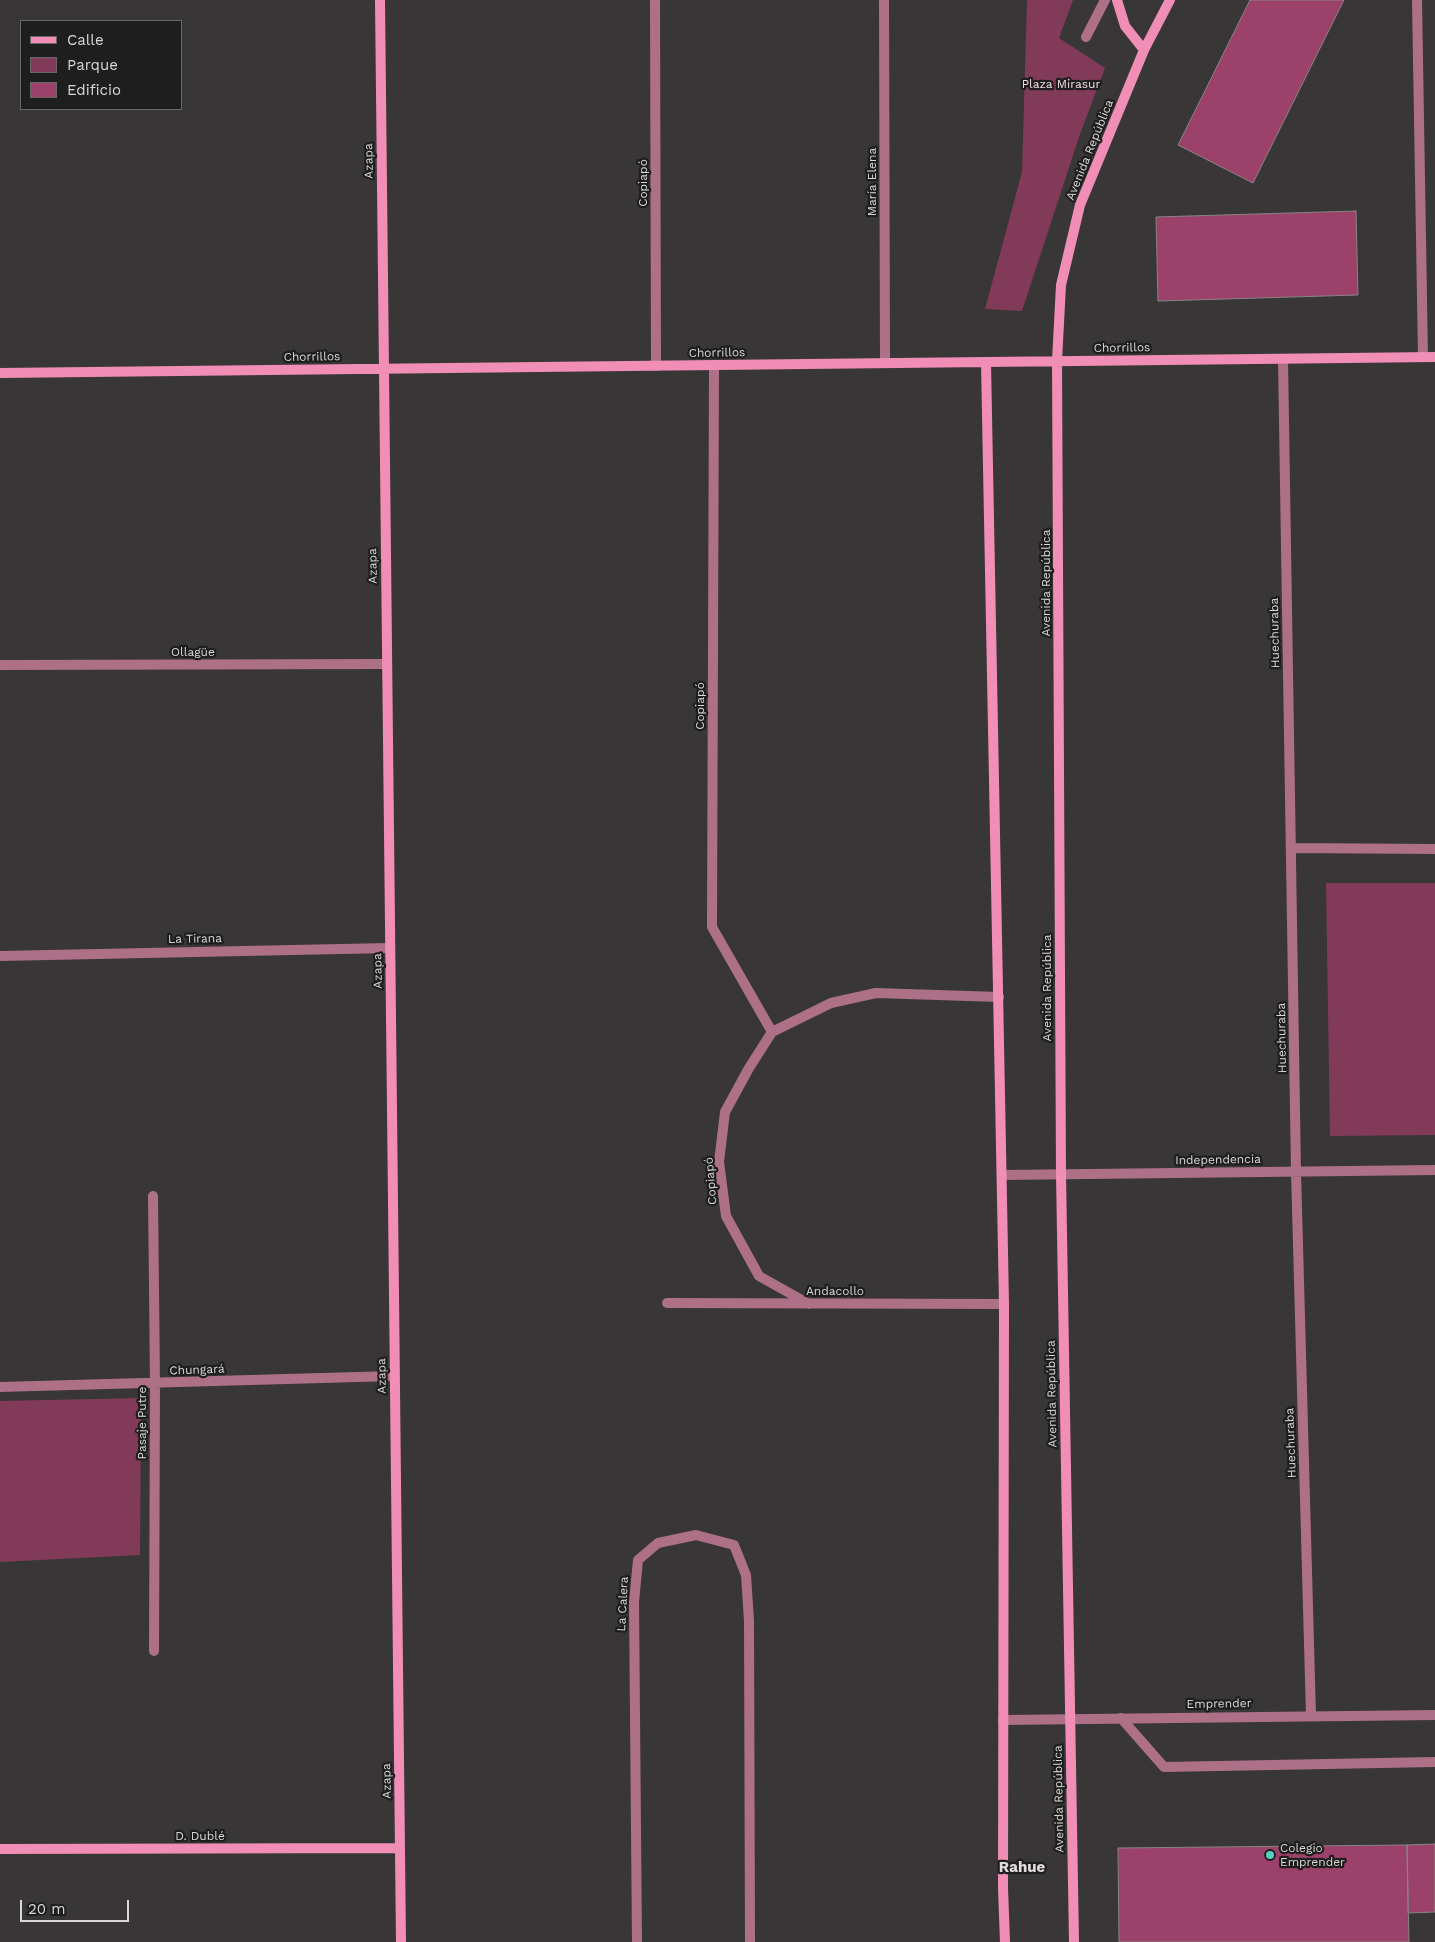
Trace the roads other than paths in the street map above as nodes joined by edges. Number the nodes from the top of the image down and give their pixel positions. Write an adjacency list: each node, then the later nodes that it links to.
1 (380, 0): 18 (street, Azapa)
2 (655, 0): 17 (street, Copiapó)
3 (884, 0): 15 (street, María Elena)
4 (1105, 0): 8 (street)
5 (1117, 0): 9 (street)
6 (1170, 0): 9 (street, Avenida República)
7 (1417, 0): 10 (street)
8 (1086, 37)
9 (1144, 50): 13 (street, Avenida República)
10 (1423, 357): 11 (street, Chorrillos); 12 (street, Chorrillos)
11 (1435, 357)
12 (1283, 359): 13 (street, Chorrillos); 22 (street, Huechuraba)
13 (1057, 361): 14 (street, Chorrillos); 30 (street, Avenida República)
14 (986, 362): 15 (street, Chorrillos); 26 (street)
15 (885, 363): 16 (street, Chorrillos)
16 (714, 365): 17 (street, Chorrillos); 27 (street, Copiapó)
17 (656, 366): 18 (street, Chorrillos)
18 (384, 369): 19 (street, Chorrillos); 20 (street, Azapa)
19 (0, 373)
20 (387, 664): 21 (street, Ollagüe); 24 (street, Azapa)
21 (0, 665)
22 (1291, 848): 23 (street); 29 (street, Huechuraba)
23 (1435, 849)
24 (390, 948): 25 (street, La Tirana); 36 (street, Azapa)
25 (0, 956)
26 (999, 997): 27 (street); 31 (street)
27 (772, 1032): 34 (street, Copiapó)
28 (1435, 1170): 29 (street, Independencia)
29 (1296, 1172): 30 (street, Independencia); 41 (street, Huechuraba)
30 (1061, 1174): 31 (street, Independencia); 43 (street, Avenida República)
31 (1002, 1175): 35 (street)
32 (153, 1196): 37 (street, Pasaje Putre)
33 (667, 1303): 34 (street, Andacollo)
34 (809, 1304): 35 (street, Andacollo)
35 (1004, 1304): 44 (street)
36 (394, 1376): 37 (street, Chungará); 46 (street, Azapa)
37 (155, 1384): 38 (street, Chungará); 39 (street, Pasaje Putre)
38 (0, 1387)
39 (154, 1651)
40 (1435, 1715): 41 (street, Emprender)
41 (1311, 1716): 42 (street, Emprender)
42 (1121, 1718): 43 (street, Emprender); 45 (street)
43 (1069, 1719): 44 (street, Emprender); 52 (street, Avenida República)
44 (1003, 1720): 51 (street)
45 (1435, 1762)
46 (400, 1848): 47 (street, D. Dublé); 48 (street, Azapa)
47 (0, 1849)
48 (401, 1942)
49 (637, 1942): 50 (street, La Calera)
50 (750, 1942)
51 (1005, 1942)
52 (1074, 1942)

